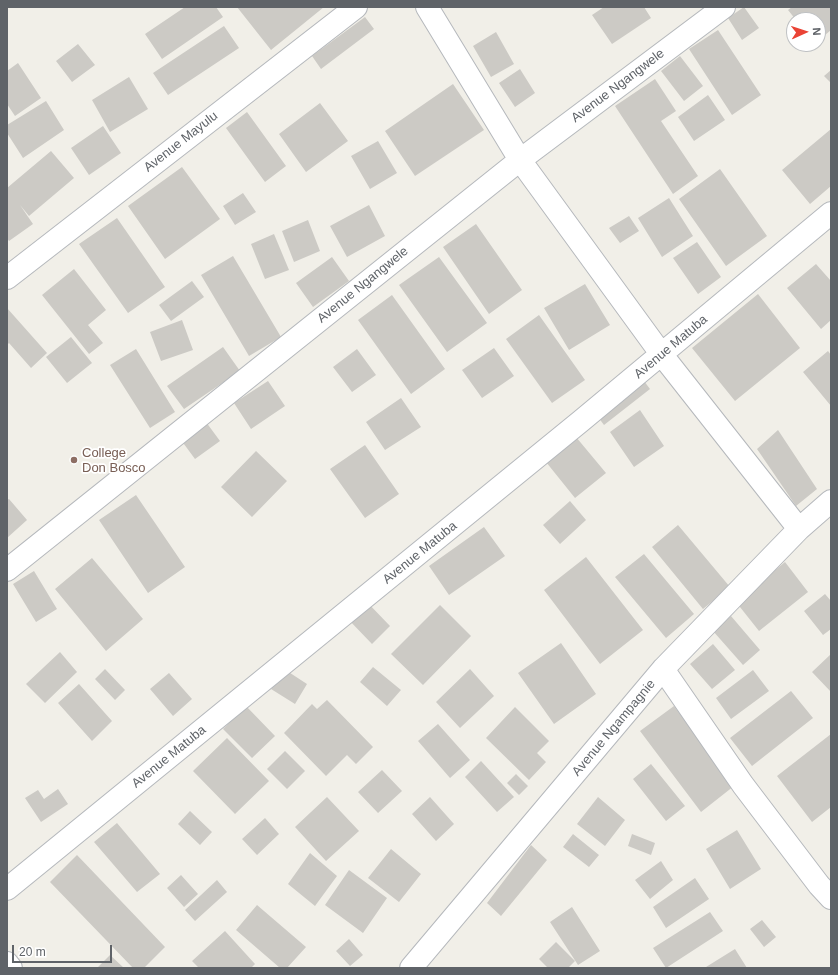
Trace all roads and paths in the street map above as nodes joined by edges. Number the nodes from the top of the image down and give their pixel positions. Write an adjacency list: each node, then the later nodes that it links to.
1 (356, 7): 6 (street, Avenue Mayulu)
2 (427, 7): 4 (street)
3 (724, 7): 4 (street, Avenue Ngangwele)
4 (520, 160): 7 (street); 10 (street, Avenue Ngangwele)
5 (831, 213): 7 (street, Avenue Matuba)
6 (10, 268)
7 (662, 355): 9 (street); 13 (street, Avenue Matuba)
8 (831, 501): 9 (street, Avenue Ngampagnie)
9 (799, 529): 11 (street, Avenue Ngampagnie)
10 (7, 570)
11 (663, 669): 12 (street); 16 (street, Avenue Ngampagnie)
12 (827, 886)
13 (7, 889)
14 (7, 963): 15 (street)
15 (11, 968)
16 (411, 968)

